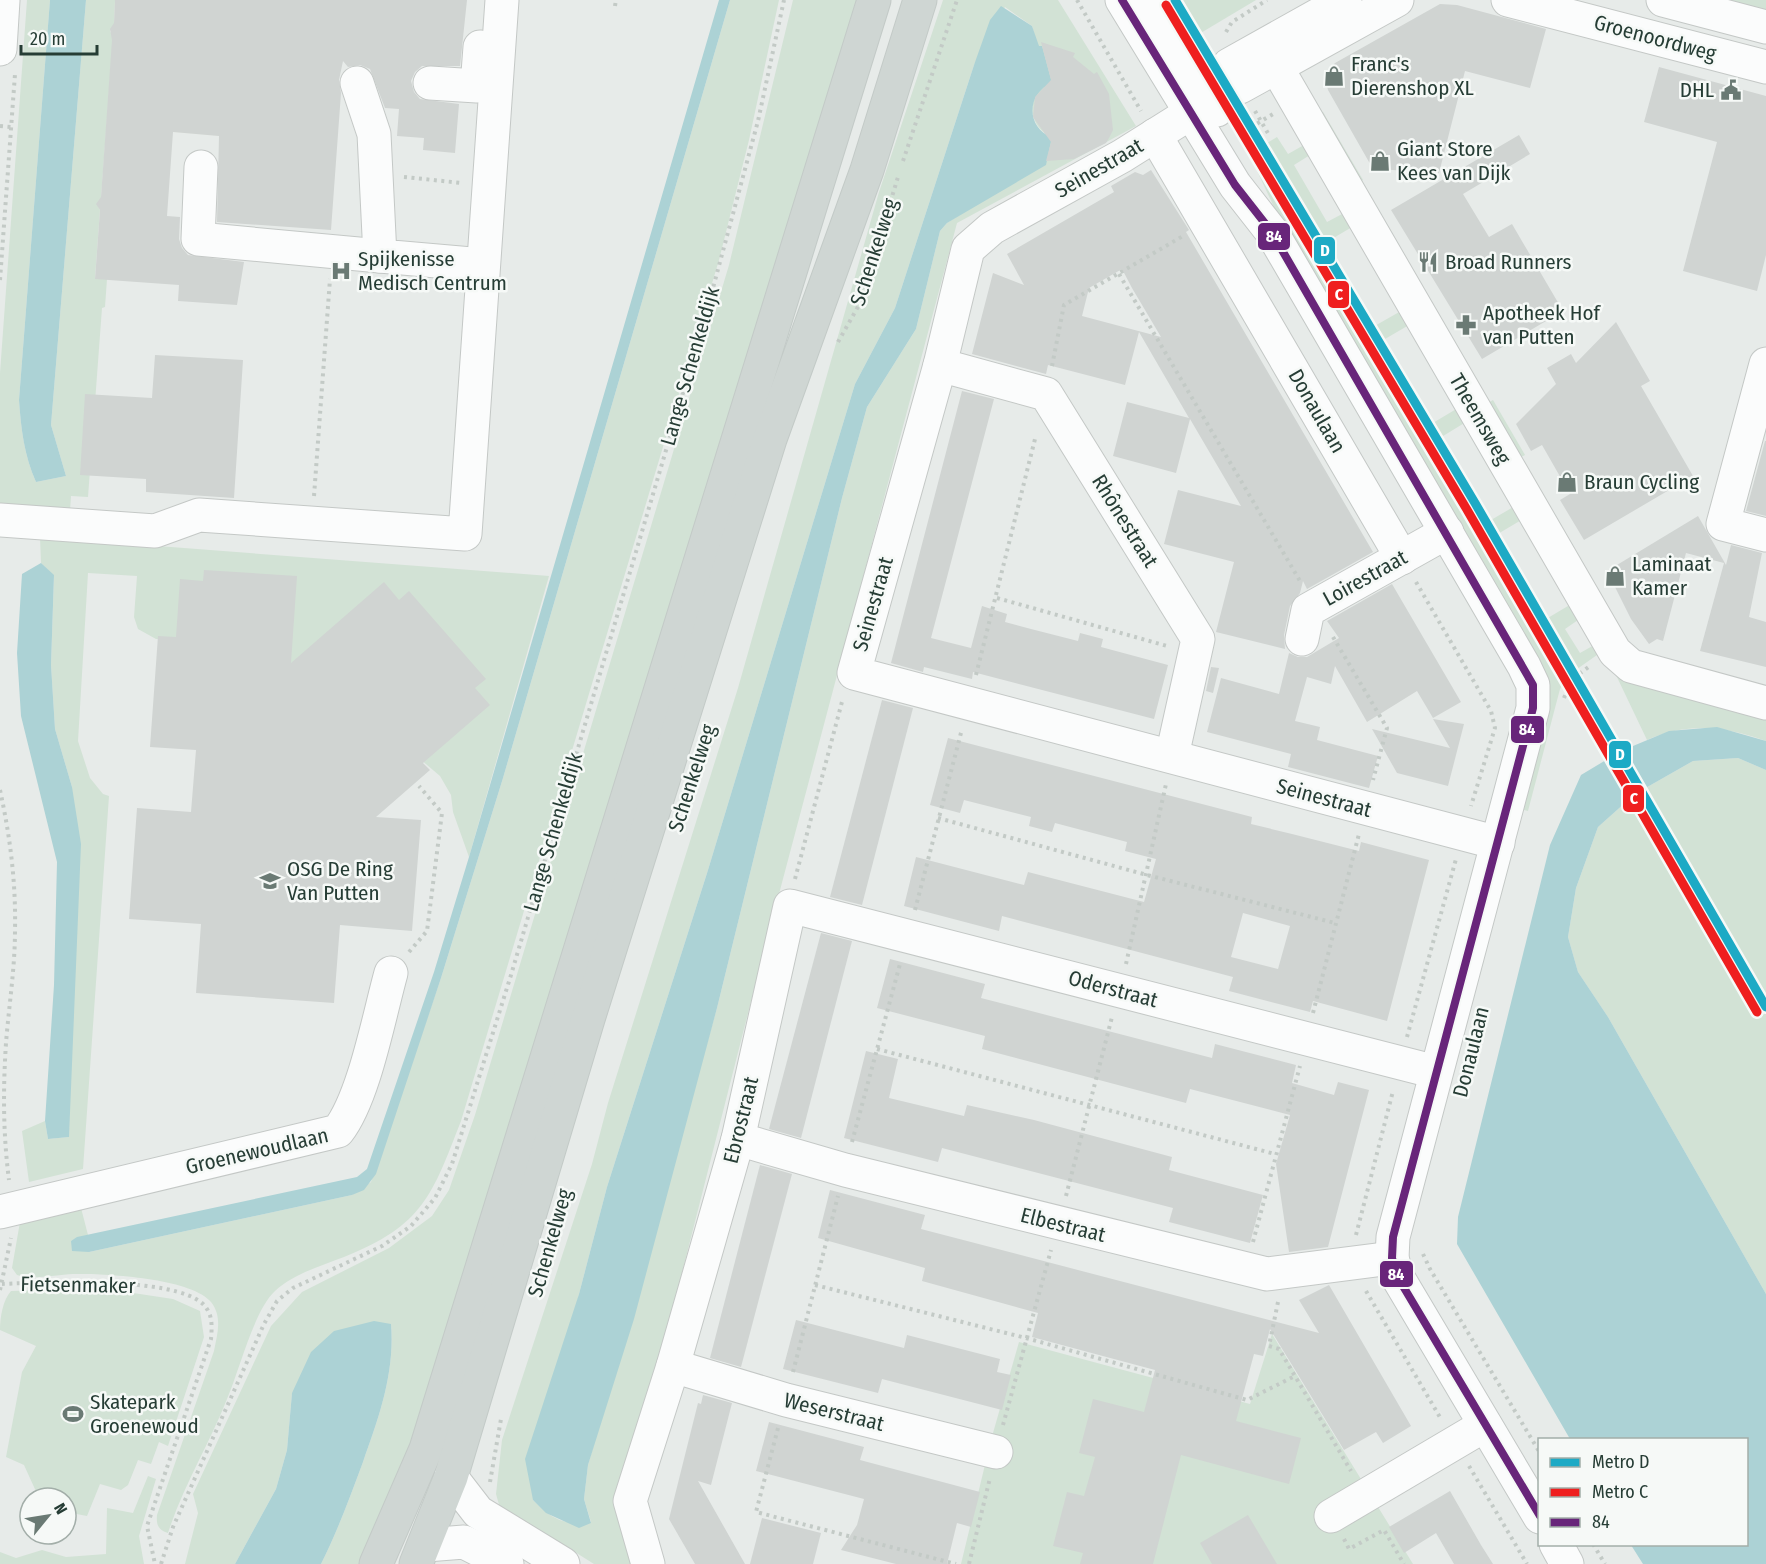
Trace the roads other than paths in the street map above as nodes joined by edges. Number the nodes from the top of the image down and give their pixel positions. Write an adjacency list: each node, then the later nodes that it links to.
1 (3, 0): 14 (street)
2 (483, 0): 17 (street)
3 (502, 0): 22 (street)
4 (874, 0): 47 (main road)
5 (920, 0): 42 (main road, Schenkelweg)
6 (1122, 0): 18 (street)
7 (1150, 0): 18 (street, Donaulaan)
8 (1345, 0): 13 (street)
9 (1397, 0): 13 (street)
10 (1508, 0): 15 (street, Groenoordweg)
11 (1663, 0): 12 (street)
12 (1766, 27)
13 (1272, 56): 18 (street); 30 (street, Theemsweg)
14 (8, 59)
15 (1766, 67)
16 (357, 83): 21 (street)
17 (430, 83)
18 (1199, 102): 19 (street, Seinestraat); 26 (street, Donaulaan)
19 (1155, 135): 24 (street, Seinestraat); 28 (street, Donaulaan)
20 (201, 167): 21 (street)
21 (380, 255): 22 (street)
22 (483, 265): 25 (street)
23 (1766, 364): 27 (street)
24 (940, 365): 31 (street, Rhônestraat); 31 (street, Seinestraat)
25 (0, 520)
26 (1447, 532): 28 (street, Loirestraat); 32 (street, Donaulaan)
27 (1766, 535)
28 (1402, 558): 29 (street, Loirestraat)
29 (1302, 639)
30 (1766, 703)
31 (1172, 756): 32 (street, Seinestraat)
32 (1498, 843): 35 (street, Donaulaan)
33 (790, 906): 35 (street, Oderstraat); 36 (street, Ebrostraat)
34 (391, 973): 37 (street, Groenewoudlaan)
35 (1436, 1072): 38 (street, Donaulaan)
36 (738, 1138): 38 (street, Elbestraat); 39 (street, Ebrostraat)
37 (7, 1211)
38 (1407, 1254): 40 (street, Donaulaan)
39 (673, 1366): 41 (street, Weserstraat); 50 (street, Ebrostraat)
40 (1485, 1425): 43 (street, Donaulaan); 44 (street)
41 (996, 1452)
42 (451, 1477): 46 (main road, Schenkelweg); 49 (street)
43 (1538, 1515)
44 (1331, 1516)
45 (1557, 1546): 51 (street)
46 (421, 1554): 48 (street)
47 (376, 1564)
48 (507, 1564)
49 (563, 1564)
50 (648, 1564)
51 (1567, 1564)

